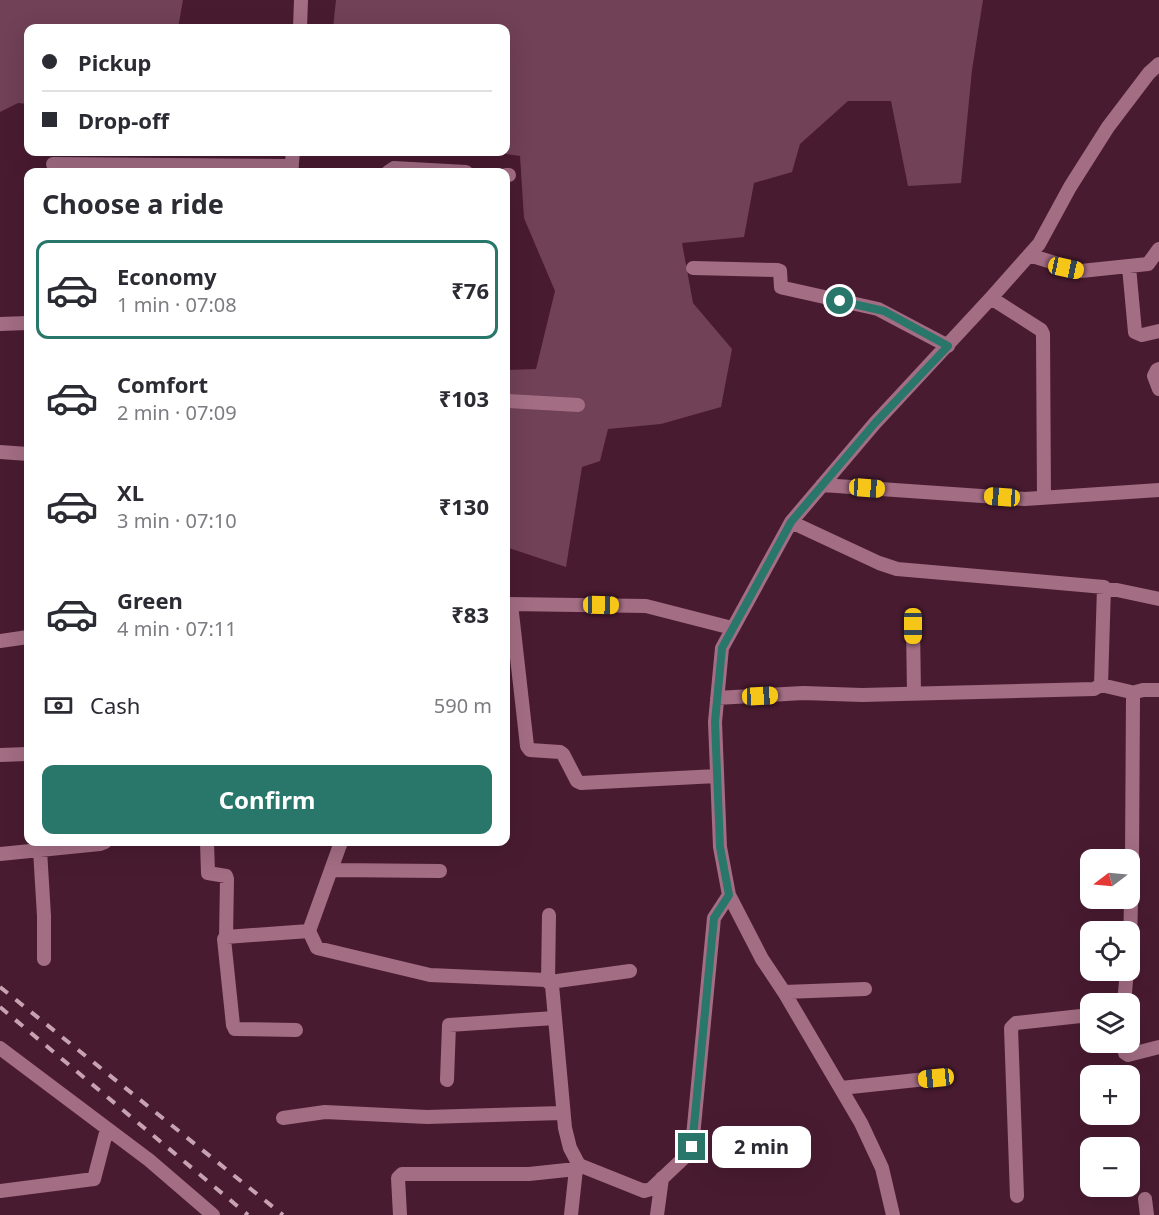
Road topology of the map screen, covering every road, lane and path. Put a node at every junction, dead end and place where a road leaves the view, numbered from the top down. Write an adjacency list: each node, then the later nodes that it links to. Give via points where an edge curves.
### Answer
1 (301, 0): 2 (street)
2 (300, 24)
3 (1159, 64): 7 (street, via 1108,127)
4 (53, 164): 5 (street)
5 (243, 168)
6 (1159, 249): 8 (street, via 1148,264)
7 (1029, 255): 8 (street, via 1081,271); 10 (street)
8 (1129, 267): 13 (street, via 1135,332)
9 (693, 268): 14 (street, via 777,270 784,288 878,309)
10 (992, 298): 14 (street); 23 (street, via 1043,334)
11 (24, 322): 12 (street)
12 (0, 324)
13 (1159, 332)
14 (948, 346): 21 (street)
15 (1159, 369): 16 (street, via 1154,376)
16 (1159, 389)
17 (510, 401): 18 (street)
18 (579, 405)
19 (0, 452): 20 (street)
20 (24, 454)
21 (822, 485): 23 (street); 24 (street)
22 (1159, 490): 23 (street)
23 (1044, 498)
24 (791, 522): 25 (street, via 897,569 1100,586); 30 (street)
25 (1105, 590): 26 (street); 33 (street)
26 (1159, 599)
27 (510, 604): 30 (street, via 646,606)
28 (510, 619): 40 (street, via 530,750 560,752 581,783)
29 (913, 626): 35 (street)
30 (732, 628): 37 (street, via 722,648)
31 (24, 638): 32 (street)
32 (0, 641)
33 (1101, 685): 35 (street, via 1094,689); 36 (street)
34 (1159, 690): 36 (street)
35 (914, 693): 37 (street)
36 (1132, 693): 50 (street)
37 (717, 698): 40 (street)
38 (24, 754): 39 (street)
39 (0, 755)
40 (717, 776): 48 (street, via 720,847)
41 (80, 846): 44 (street)
42 (207, 846): 52 (street, via 208,873 227,879)
43 (340, 846): 46 (street)
44 (40, 850): 45 (street); 53 (street)
45 (0, 854)
46 (332, 870): 47 (street); 51 (street)
47 (440, 871)
48 (729, 895): 57 (street); 71 (street, via 714,918 692,1147)
49 (549, 915): 55 (street)
50 (1130, 921)
51 (309, 931): 52 (street); 55 (street, via 317,948 409,971)
52 (226, 937): 60 (street, via 235,1029)
53 (44, 959)
54 (630, 971): 55 (street)
55 (549, 981): 59 (street)
56 (865, 989): 57 (street)
57 (784, 992): 66 (street)
58 (1080, 1016): 73 (street, via 1017,1023 1011,1028)
59 (555, 1018): 65 (street, via 449,1025); 67 (street)
60 (296, 1030)
61 (0, 1047): 69 (street)
62 (1159, 1047): 63 (street)
63 (1140, 1052)
64 (936, 1078): 66 (street)
65 (447, 1080)
66 (841, 1088): 79 (street, via 882,1168)
67 (563, 1113): 68 (street, via 427,1117 325,1112); 70 (street)
68 (283, 1118)
69 (107, 1129): 72 (street, via 94,1179); 75 (street)
70 (577, 1167): 71 (street, via 644,1191); 76 (street, via 529,1174 402,1174 398,1178); 77 (street)
71 (662, 1178): 78 (street)
72 (0, 1191)
73 (1017, 1196)
74 (1145, 1199): 80 (street)
75 (213, 1215)
76 (400, 1215)
77 (571, 1215)
78 (657, 1215)
79 (893, 1215)
80 (1148, 1215)

